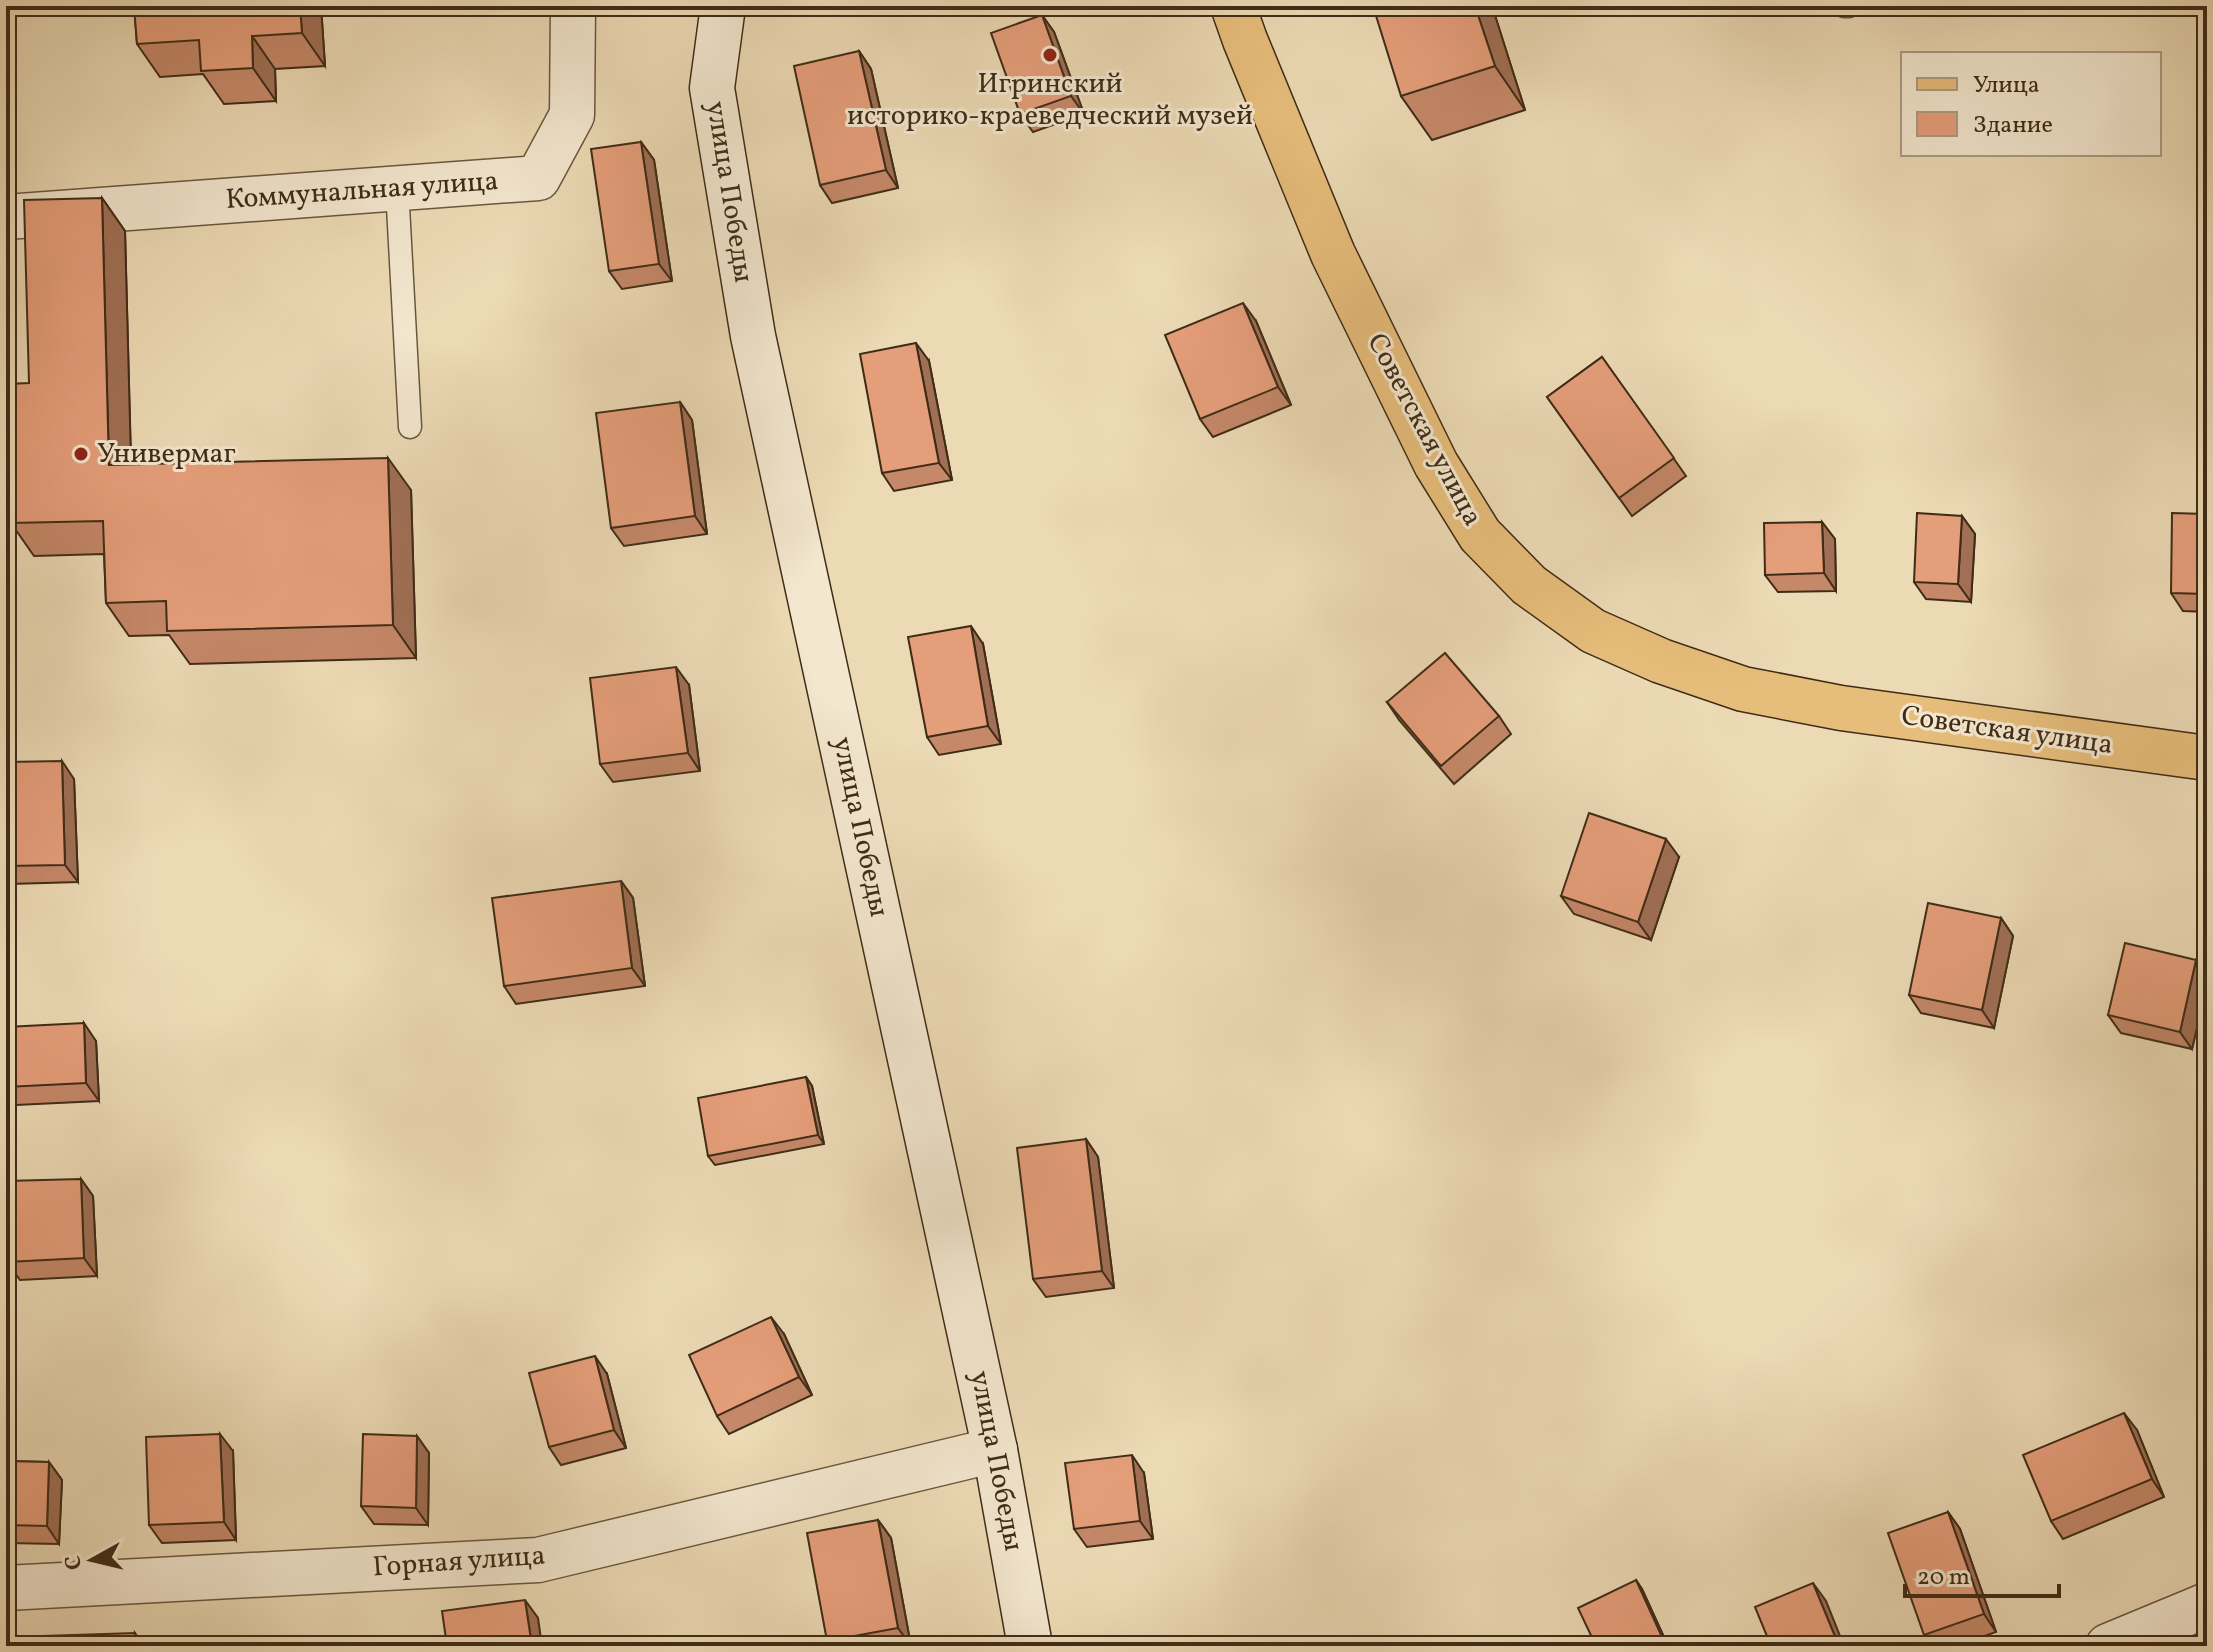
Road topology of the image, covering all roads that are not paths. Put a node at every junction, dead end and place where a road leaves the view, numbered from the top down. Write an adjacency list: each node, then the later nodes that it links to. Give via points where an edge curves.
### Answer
1 (573, 6): 4 (street, Коммунальная улица, via 572,115 538,178)
2 (723, 6): 8 (street, улица Победы, via 712,88 753,336)
3 (1233, 6): 7 (main road, Советская улица, via 1333,254 1436,464 1480,535 1529,585 1593,631 1743,689 1841,708)
4 (397, 188): 5 (street, Коммунальная улица); 6 (lane)
5 (6, 217)
6 (410, 427)
7 (2207, 758)
8 (995, 1450): 9 (street, Горная улица, via 538,1560); 11 (street, улица Победы)
9 (6, 1588)
10 (2207, 1605): 12 (street)
11 (1030, 1646)
12 (2108, 1646)

